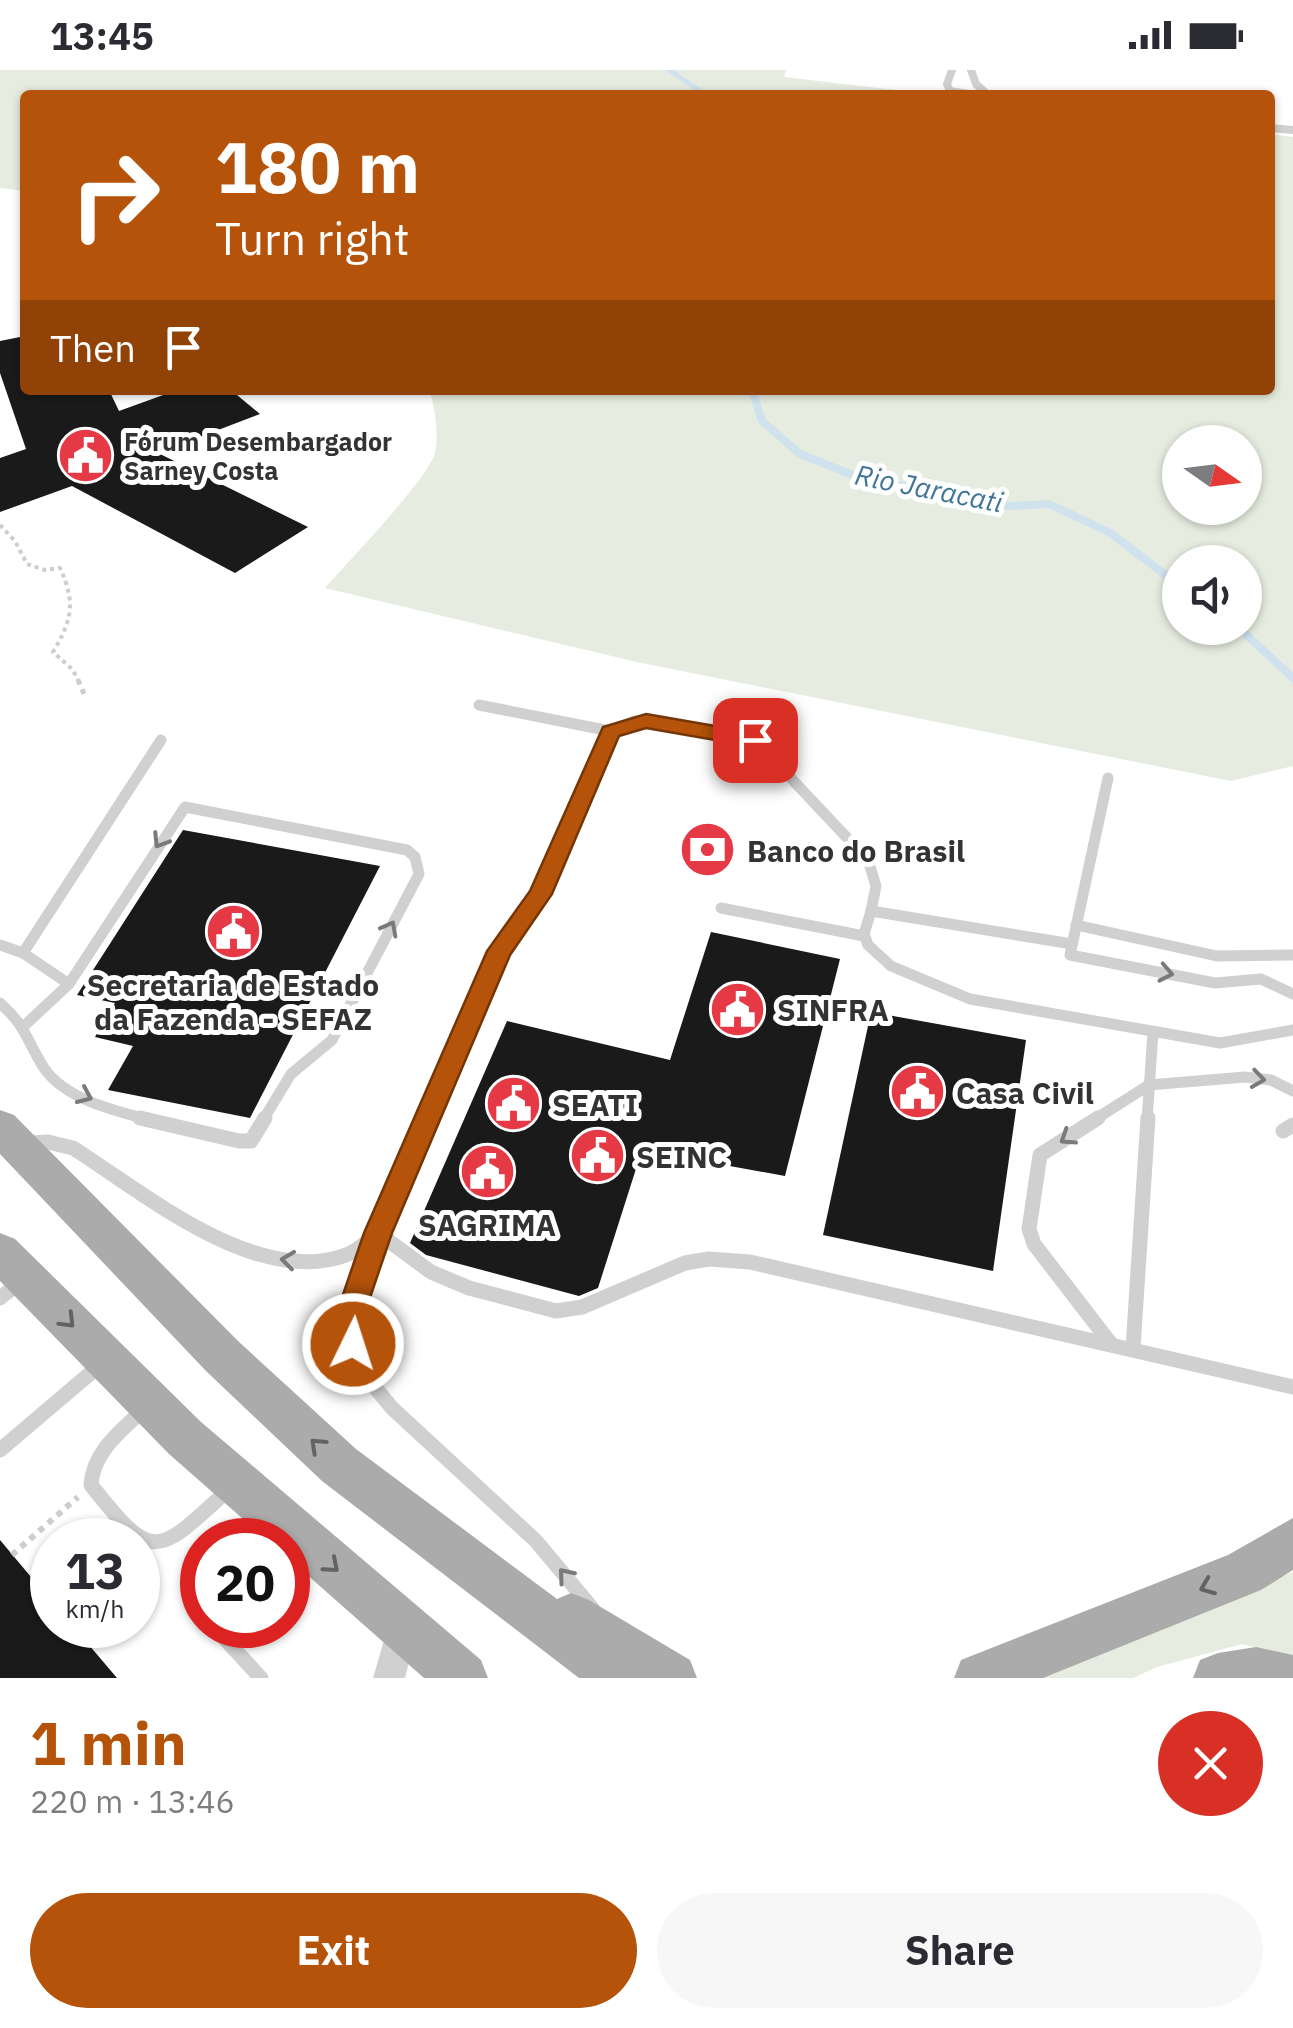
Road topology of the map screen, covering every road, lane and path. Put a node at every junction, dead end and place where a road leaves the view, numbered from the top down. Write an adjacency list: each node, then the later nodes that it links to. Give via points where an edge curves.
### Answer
1 (952, 70): 2 (lane, via 947,87)
2 (957, 90)
3 (0, 525): 4 (path, via 14,534 26,565 60,568 75,598 76,614 53,652 73,670)
4 (85, 696)
5 (480, 705): 6 (lane)
6 (610, 732): 10 (lane, via 646,721 755,740 868,860 876,886); 26 (lane, via 540,894 499,951)
7 (161, 740): 15 (lane)
8 (1108, 778): 11 (lane)
9 (721, 908): 12 (lane)
10 (871, 910): 12 (lane); 14 (lane)
11 (1076, 925): 14 (lane); 16 (lane, via 1217,956)
12 (864, 936): 22 (lane, via 882,960 941,990)
13 (0, 944): 15 (lane)
14 (1071, 949): 18 (lane, one-way to 18, via 1215,983 1261,979)
15 (22, 953): 17 (lane)
16 (1293, 955)
17 (69, 984): 20 (lane); 20 (lane, one-way to 17, via 36,1057 68,1088 116,1108 250,1141 291,1074 332,1040 419,874 418,860 402,848 185,807)
18 (1293, 994)
19 (0, 1004): 20 (lane)
20 (24, 1026)
21 (1293, 1030): 22 (lane, via 1220,1042)
22 (1152, 1032): 23 (lane)
23 (1149, 1085): 24 (lane, one-way to 24, via 1245,1076); 28 (lane, one-way to 28, via 1040,1155 1035,1174 1029,1229 1034,1244); 29 (lane)
24 (1293, 1091)
25 (9, 1136): 26 (lane, one-way to 25, via 348,1254 322,1261 268,1257 206,1230 73,1148); 40 (main road, one-way to 25, via 339,1465 222,1356)
26 (378, 1233): 28 (lane, via 431,1272 556,1311 582,1307 662,1270 708,1260 796,1271); 40 (lane, one-way to 26, via 536,1540 392,1408 364,1374 349,1318)
27 (8, 1276): 30 (main road, one-way to 30)
28 (1111, 1344): 29 (lane)
29 (1133, 1348): 31 (lane)
30 (107, 1360): 32 (main road); 33 (lane)
31 (1293, 1386)
32 (150, 1403): 34 (main road); 35 (lane, via 95,1461)
33 (0, 1450)
34 (236, 1482): 35 (lane, via 168,1541 151,1544 138,1540); 38 (main road, one-way to 38)
35 (91, 1485): 37 (path)
36 (1293, 1542): 45 (main road, one-way to 45, via 1244,1572)
37 (12, 1555)
38 (402, 1627): 42 (street); 43 (main road)
39 (233, 1648): 41 (lane)
40 (624, 1664): 44 (main road)
41 (260, 1678)
42 (389, 1678)
43 (463, 1678)
44 (672, 1678)
45 (979, 1678)
46 (1218, 1678): 47 (main road, via 1256,1672)
47 (1286, 1678)

